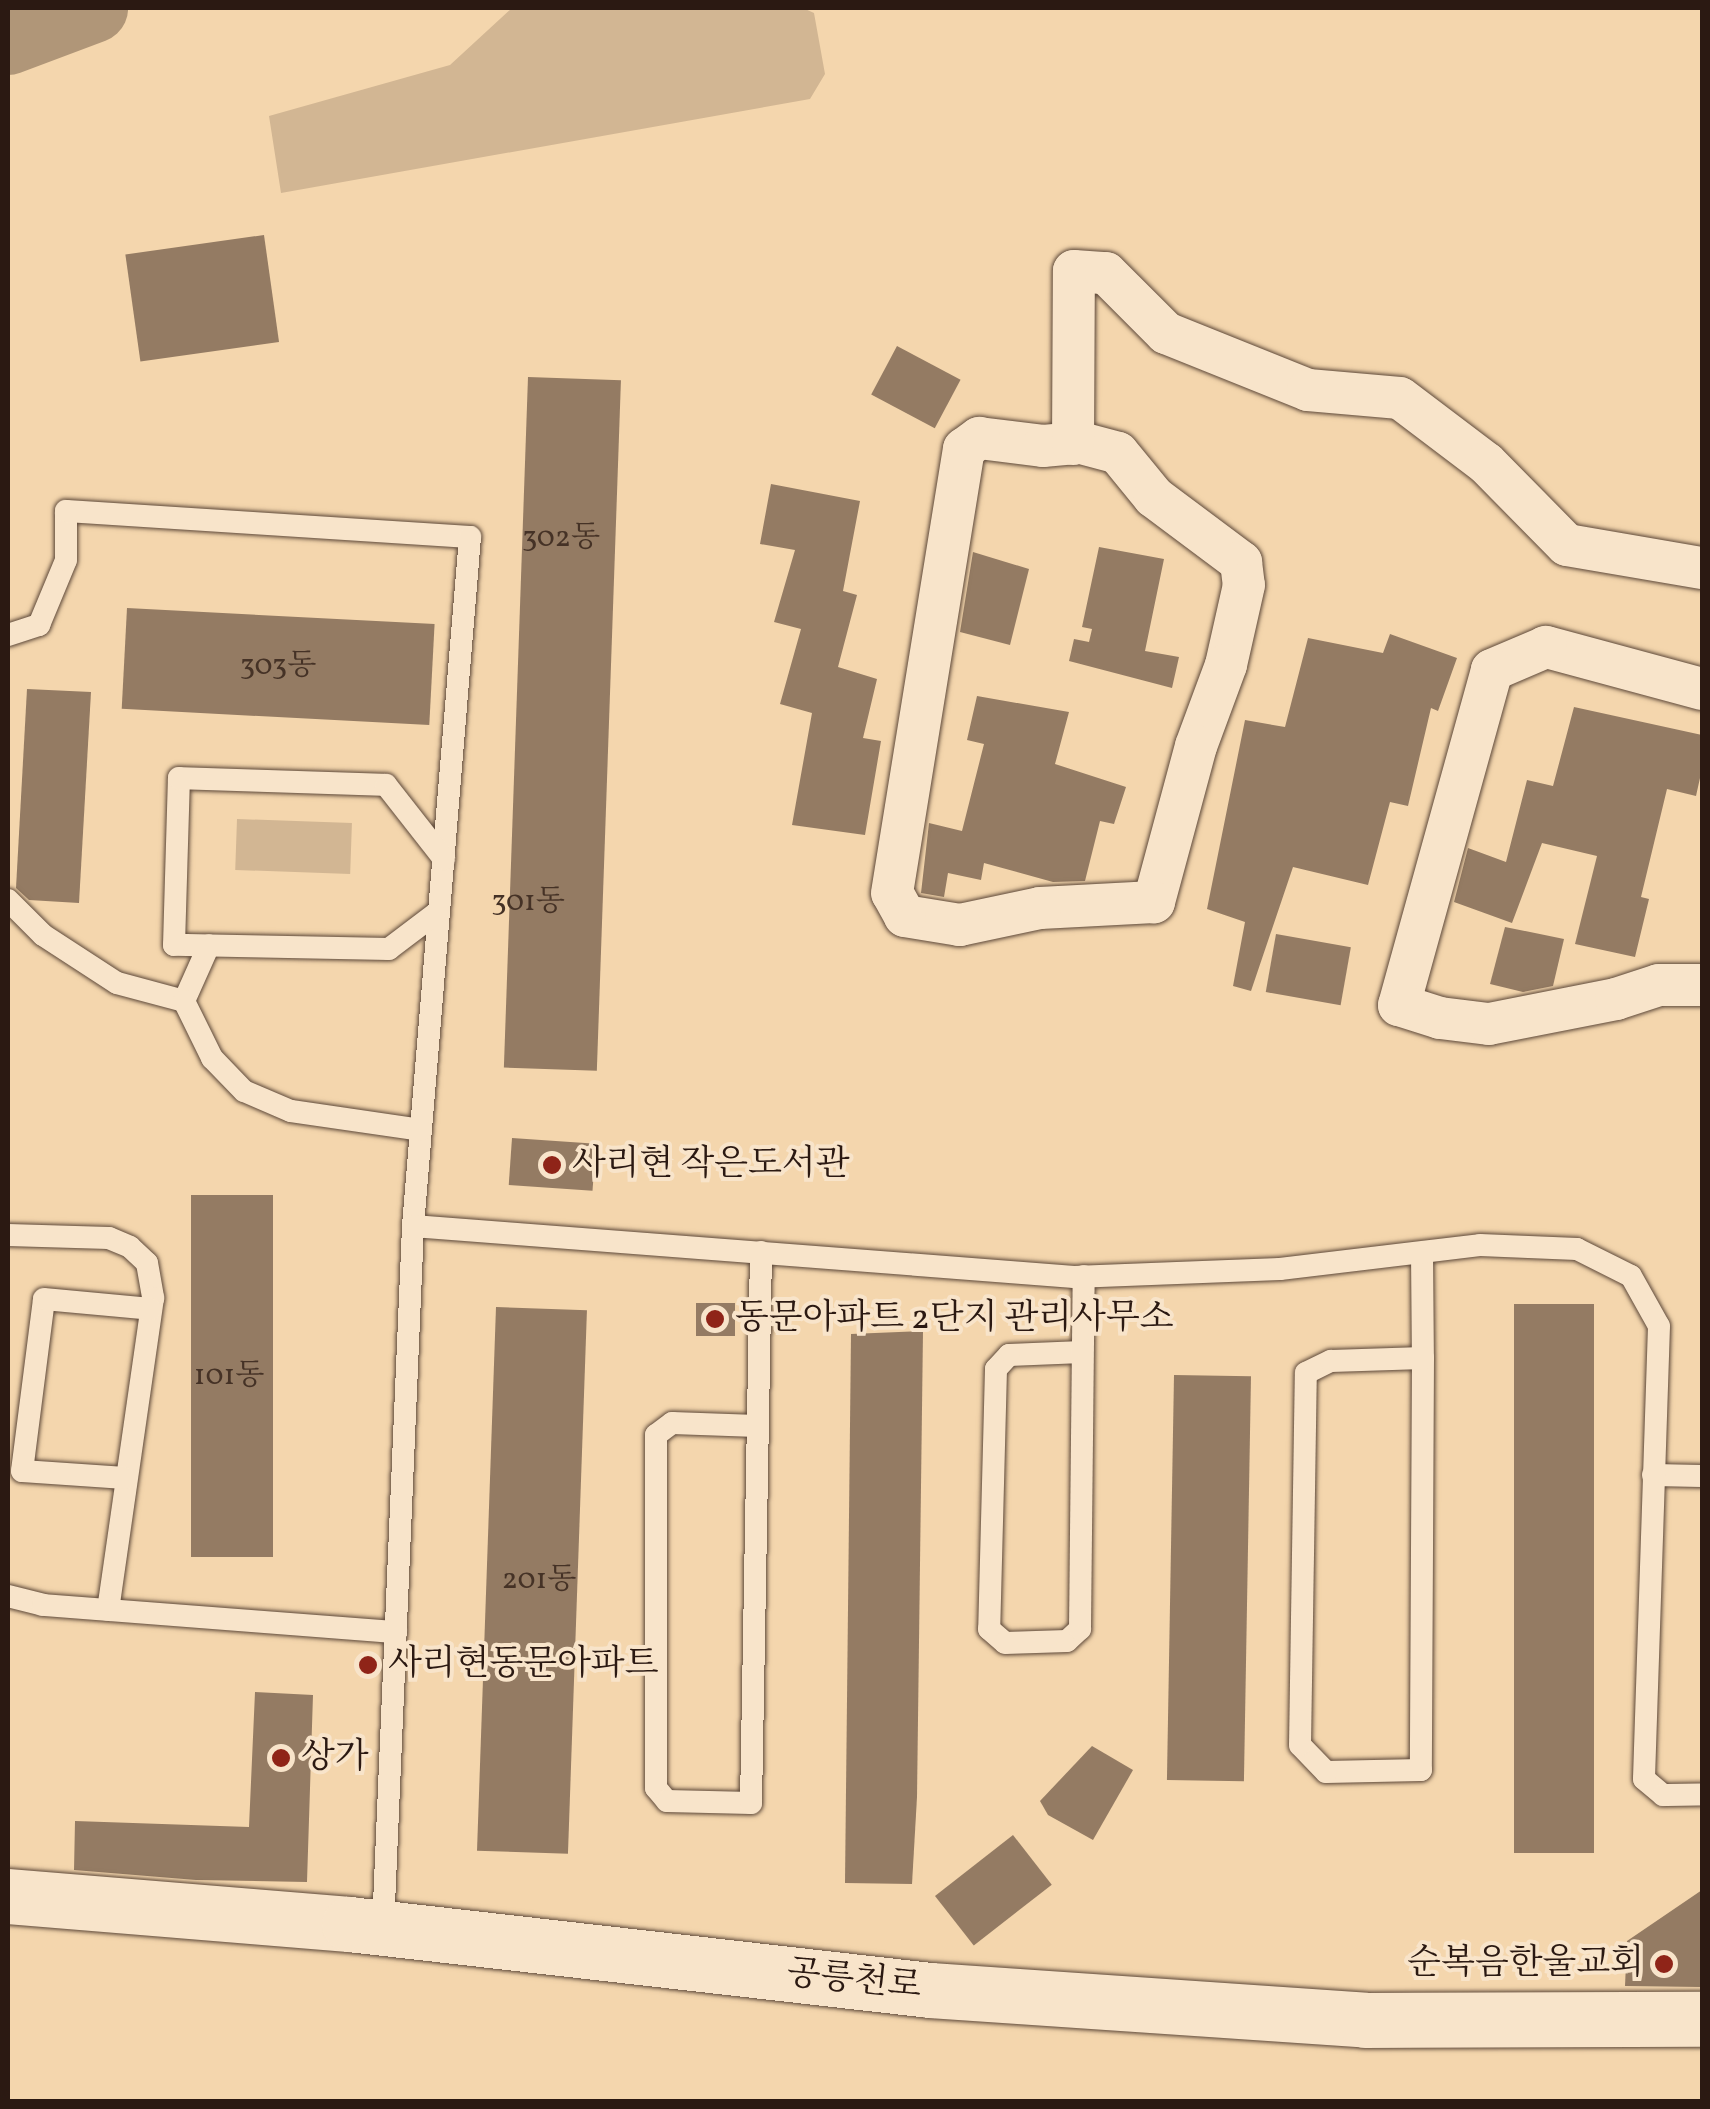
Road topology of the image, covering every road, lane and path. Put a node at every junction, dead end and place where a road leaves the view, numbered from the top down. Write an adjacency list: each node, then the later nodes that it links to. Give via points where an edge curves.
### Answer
1 (1073, 444): 1 (street, via 980,438 964,448 892,893 904,916 960,924 1040,908 1154,902 1196,746 1226,665 1244,585 1241,562 1154,497 1118,453); 2 (street, via 1074,271 1106,273 1166,333 1308,390 1400,398 1486,463 1568,545)
2 (1702, 568)
3 (8, 635): 5 (lane, via 39,625 66,560 66,511 470,536)
4 (1702, 689): 9 (street, via 1546,647 1492,670 1399,1005 1489,1024 1659,985)
5 (444, 859): 7 (lane); 8 (lane, via 386,785 179,778 174,945)
6 (8, 900): 10 (lane, via 43,935 117,982)
7 (439, 911): 8 (lane, via 389,948); 11 (lane)
8 (209, 945): 10 (lane)
9 (1702, 986)
10 (184, 1001): 11 (lane, via 212,1058 244,1091 291,1112)
11 (421, 1130): 12 (lane)
12 (413, 1226): 14 (lane); 26 (lane)
13 (8, 1235): 17 (lane, via 109,1238 130,1247 147,1263)
14 (760, 1252): 16 (lane); 20 (lane)
15 (1422, 1252): 16 (lane, via 1280,1270); 19 (lane); 21 (lane, via 1577,1249 1631,1276 1658,1326)
16 (1084, 1276): 18 (lane)
17 (151, 1309): 23 (lane); 23 (lane, via 44,1299 22,1471)
18 (1082, 1352): 18 (lane, via 1080,1629 1066,1641 1005,1643 990,1629 996,1369 1009,1355)
19 (1423, 1358): 19 (lane, via 1422,1770 1326,1772 1300,1745 1306,1373 1330,1361)
20 (758, 1426): 20 (lane, via 751,1803 667,1801 656,1788 656,1436 672,1424)
21 (1653, 1475): 22 (lane); 27 (lane, via 1644,1779 1663,1795)
22 (1702, 1476)
23 (125, 1478): 25 (lane)
24 (8, 1596): 25 (lane)
25 (108, 1610): 26 (lane)
26 (396, 1632): 29 (lane)
27 (1702, 1794)
28 (8, 1896): 29 (street, 공릉천로)
29 (383, 1928): 30 (street, 공릉천로, via 930,1990 1346,2019)
30 (1702, 2019)

